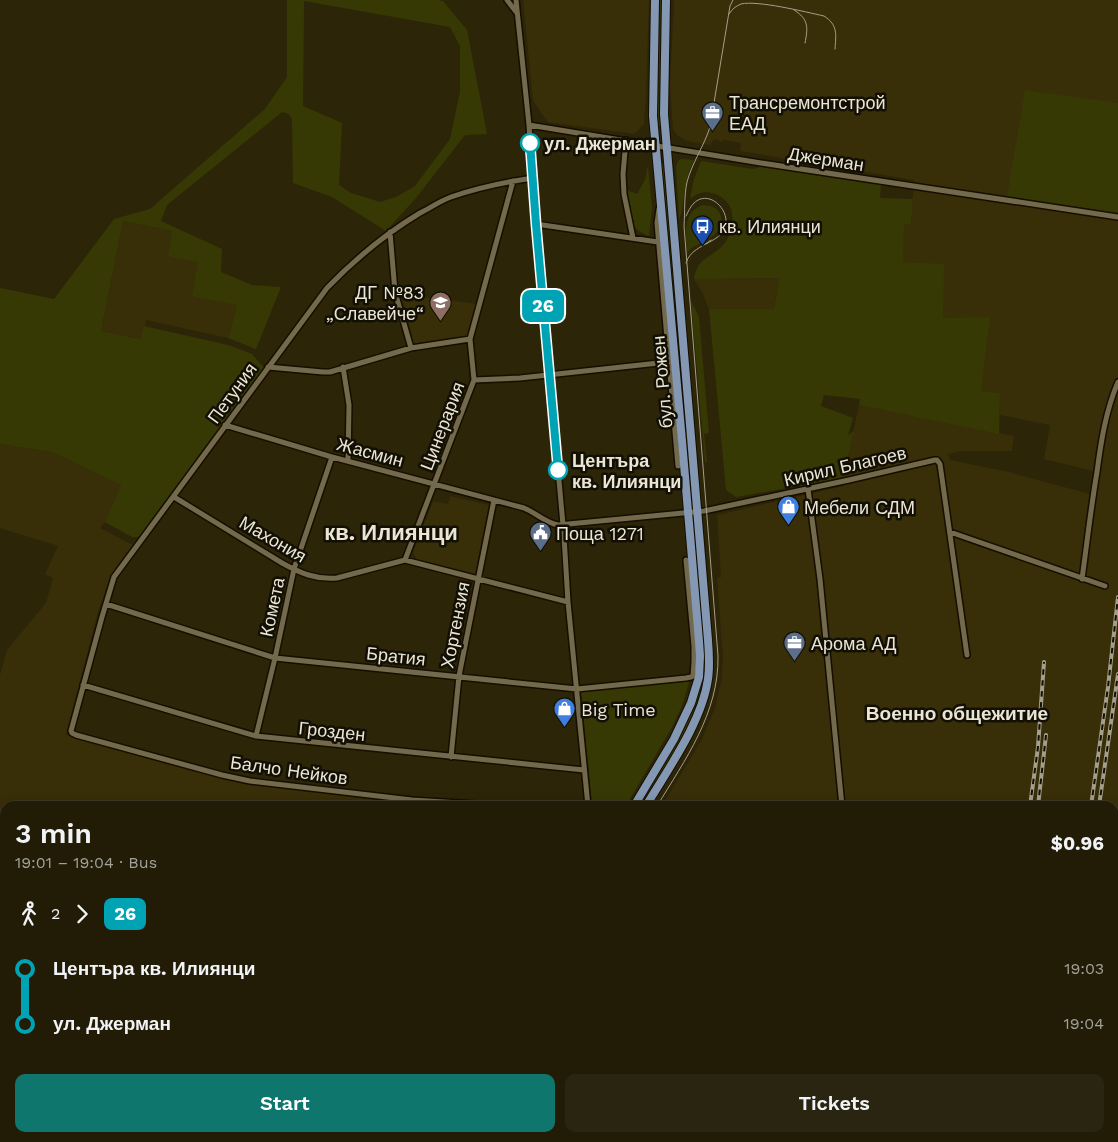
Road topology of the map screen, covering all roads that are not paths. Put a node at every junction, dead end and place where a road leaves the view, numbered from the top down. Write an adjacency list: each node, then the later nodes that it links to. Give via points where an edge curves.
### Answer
1 (507, 0): 5 (street)
2 (516, 0): 5 (street)
3 (655, 0): 8 (main road, бул. Рожен, via 652,97)
4 (666, 0): 9 (main road, бул. Рожен)
5 (517, 13): 6 (street)
6 (529, 125): 7 (street, Джерман); 10 (street)
7 (626, 140): 8 (street, Джерман); 16 (street, via 624,194)
8 (655, 145): 9 (street, Джерман); 12 (main road, бул. Рожен)
9 (666, 147): 13 (street, Джерман); 35 (main road, бул. Рожен)
10 (533, 178): 11 (street, Петуния); 14 (street)
11 (513, 181): 15 (street, Петуния, via 450,198); 18 (street, Цинерария)
12 (660, 201): 17 (street); 27 (main road, бул. Рожен)
13 (1118, 218)
14 (536, 224): 16 (street); 23 (street)
15 (390, 232): 19 (street, via 396,292); 21 (street, Петуния, via 327,288)
16 (633, 238): 17 (street)
17 (658, 242): 20 (street)
18 (470, 339): 19 (street); 24 (street, Цинерария)
19 (410, 348): 22 (street)
20 (668, 362): 23 (street); 27 (street)
21 (268, 367): 22 (street, via 330,372); 26 (street, Петуния)
22 (343, 367): 29 (street, via 349,405)
23 (549, 375): 24 (street); 37 (street)
24 (474, 380): 31 (street, Цинерария)
25 (1118, 382): 42 (street, via 1101,444)
26 (225, 425): 28 (street, Жасмин); 33 (street, Петуния)
27 (679, 441): 30 (street); 36 (main road, бул. Рожен)
28 (332, 457): 29 (street, Жасмин); 41 (street, Комета)
29 (348, 461): 31 (street, Жасмин)
30 (678, 466)
31 (435, 484): 34 (street, Жасмин); 39 (street, Цинерария)
32 (808, 489): 35 (street, Кирил Благоев); 38 (street, Кирил Благоев, via 937,460); 61 (street)
33 (174, 497): 41 (street, Махония); 47 (street, Петуния, via 116,574)
34 (494, 500): 37 (street, Жасмин, via 524,508 553,524); 43 (street, Хортензия)
35 (697, 512): 36 (street, Кирил Благоев); 60 (main road, бул. Рожен, via 709,645 708,680 692,727)
36 (687, 513): 37 (street, Кирил Благоев); 44 (main road, бул. Рожен)
37 (563, 524): 46 (street)
38 (950, 532): 42 (street); 48 (street, Кирил Благоев)
39 (405, 560): 41 (street, Махония, via 328,579); 43 (street)
40 (686, 560): 44 (street)
41 (294, 570): 49 (street, Комета)
42 (1082, 579): 45 (street)
43 (478, 580): 46 (street); 50 (street, Хортензия)
44 (691, 581): 52 (street, Братия, via 694,646 694,672 691,677); 59 (main road, бул. Рожен, via 700,656 696,688 678,731)
45 (1105, 586)
46 (568, 602): 52 (street)
47 (106, 604): 49 (street, Братия); 51 (street, Петуния)
48 (967, 655)
49 (276, 658): 50 (street, Братия); 54 (street, Комета)
50 (459, 676): 52 (street, Братия); 55 (street, Хортензия)
51 (83, 685): 53 (street, Петуния); 54 (street, Грозден)
52 (577, 689): 56 (street)
53 (72, 733): 57 (street, Балчо Нейков, via 250,781)
54 (256, 736): 55 (street, Грозден)
55 (450, 757): 56 (street, Грозден)
56 (584, 770): 58 (street)
57 (428, 801)
58 (587, 801)
59 (637, 801)
60 (649, 801)
61 (842, 801)

